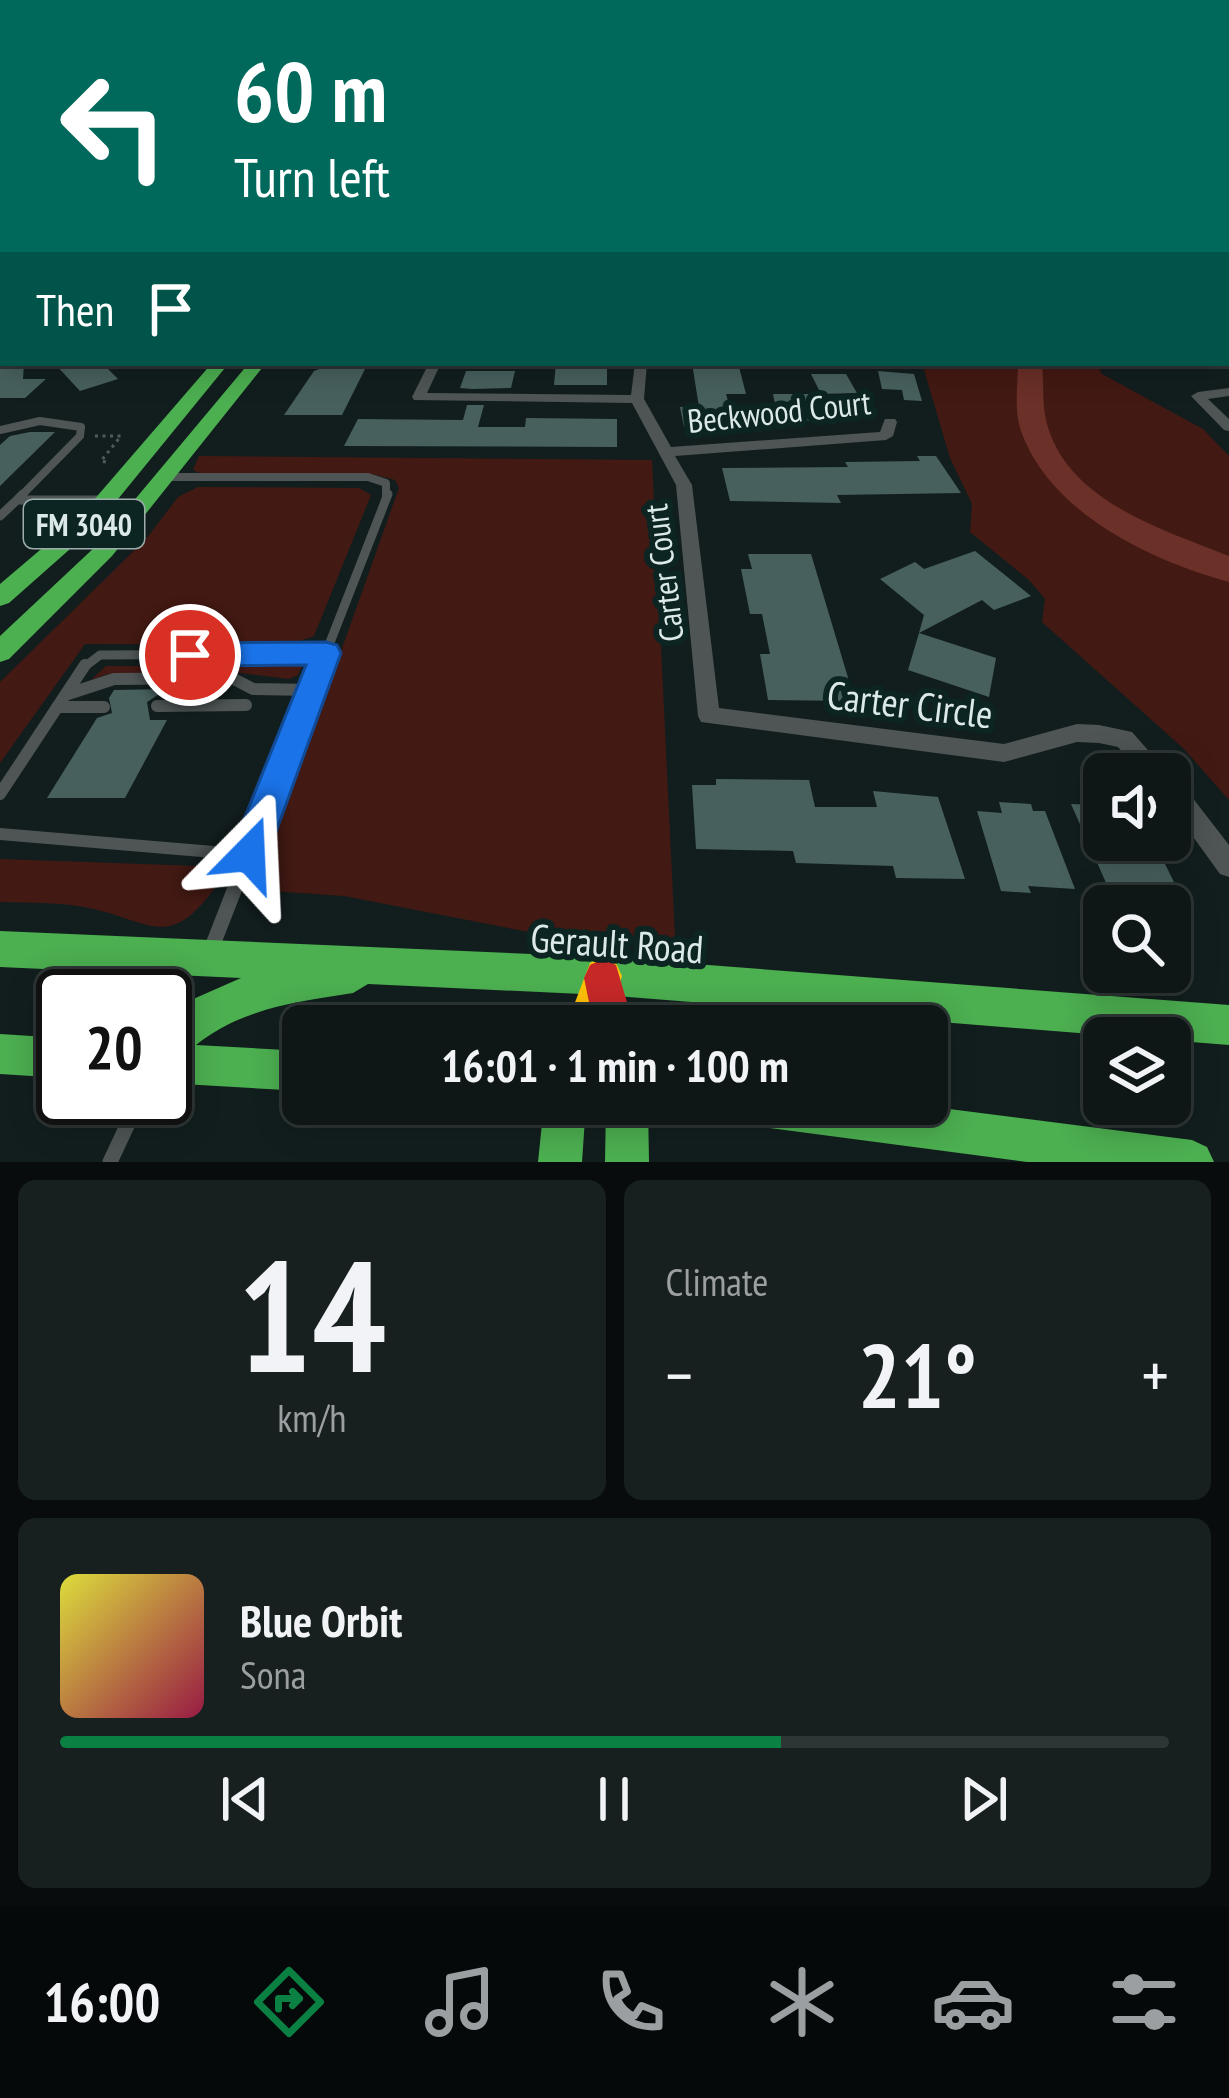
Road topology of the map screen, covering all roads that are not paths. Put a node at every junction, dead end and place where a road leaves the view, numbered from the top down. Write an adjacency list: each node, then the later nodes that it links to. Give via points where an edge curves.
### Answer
1 (219, 366): 10 (main road, FM 3040)
2 (256, 366): 12 (main road, FM 3040)
3 (434, 366): 6 (street, via 419,398)
4 (641, 366): 6 (street)
5 (1229, 392): 8 (street, via 1198,396)
6 (637, 399): 11 (street, Carter Court)
7 (890, 422): 11 (street, Beckwood Court, via 886,436)
8 (1229, 427)
9 (0, 430): 13 (lane, via 17,423 81,427)
10 (158, 440): 12 (main road, via 148,471); 14 (main road, FM 3040)
11 (668, 452): 24 (street, Carter Court, via 684,485)
12 (171, 477): 17 (main road, FM 3040, via 98,561); 18 (lane, via 386,483)
13 (17, 500): 14 (lane); 15 (lane)
14 (106, 500): 16 (main road, FM 3040)
15 (0, 516)
16 (0, 597)
17 (0, 652)
18 (326, 653): 19 (lane); 20 (lane, via 100,656)
19 (312, 690): 20 (lane, via 253,689 232,678 114,679); 29 (lane)
20 (61, 701): 23 (lane); 26 (lane)
21 (246, 705): 22 (lane)
22 (158, 706)
23 (104, 707)
24 (709, 716): 25 (street, Carter Circle, via 1004,753 1099,734 1124,739)
25 (1138, 753)
26 (0, 794)
27 (1191, 814): 30 (street)
28 (0, 834): 29 (lane)
29 (249, 854): 32 (lane)
30 (1229, 865)
31 (0, 950): 32 (main road, Gerault Road)
32 (208, 958): 33 (main road, Gerault Road)
33 (390, 966): 34 (main road, Gerault Road); 37 (main road, via 214,1003)
34 (603, 976): 35 (main road); 36 (main road); 38 (main road, Gerault Road)
35 (593, 1005)
36 (609, 1005)
37 (192, 1018)
38 (1229, 1025)
39 (0, 1054): 40 (main road)
40 (36, 1056)
41 (192, 1064): 42 (main road)
42 (282, 1069)
43 (127, 1125): 47 (lane)
44 (563, 1125): 48 (main road)
45 (627, 1125): 49 (main road)
46 (908, 1125): 50 (main road)
47 (110, 1162)
48 (560, 1162)
49 (626, 1162)
50 (1192, 1162)

